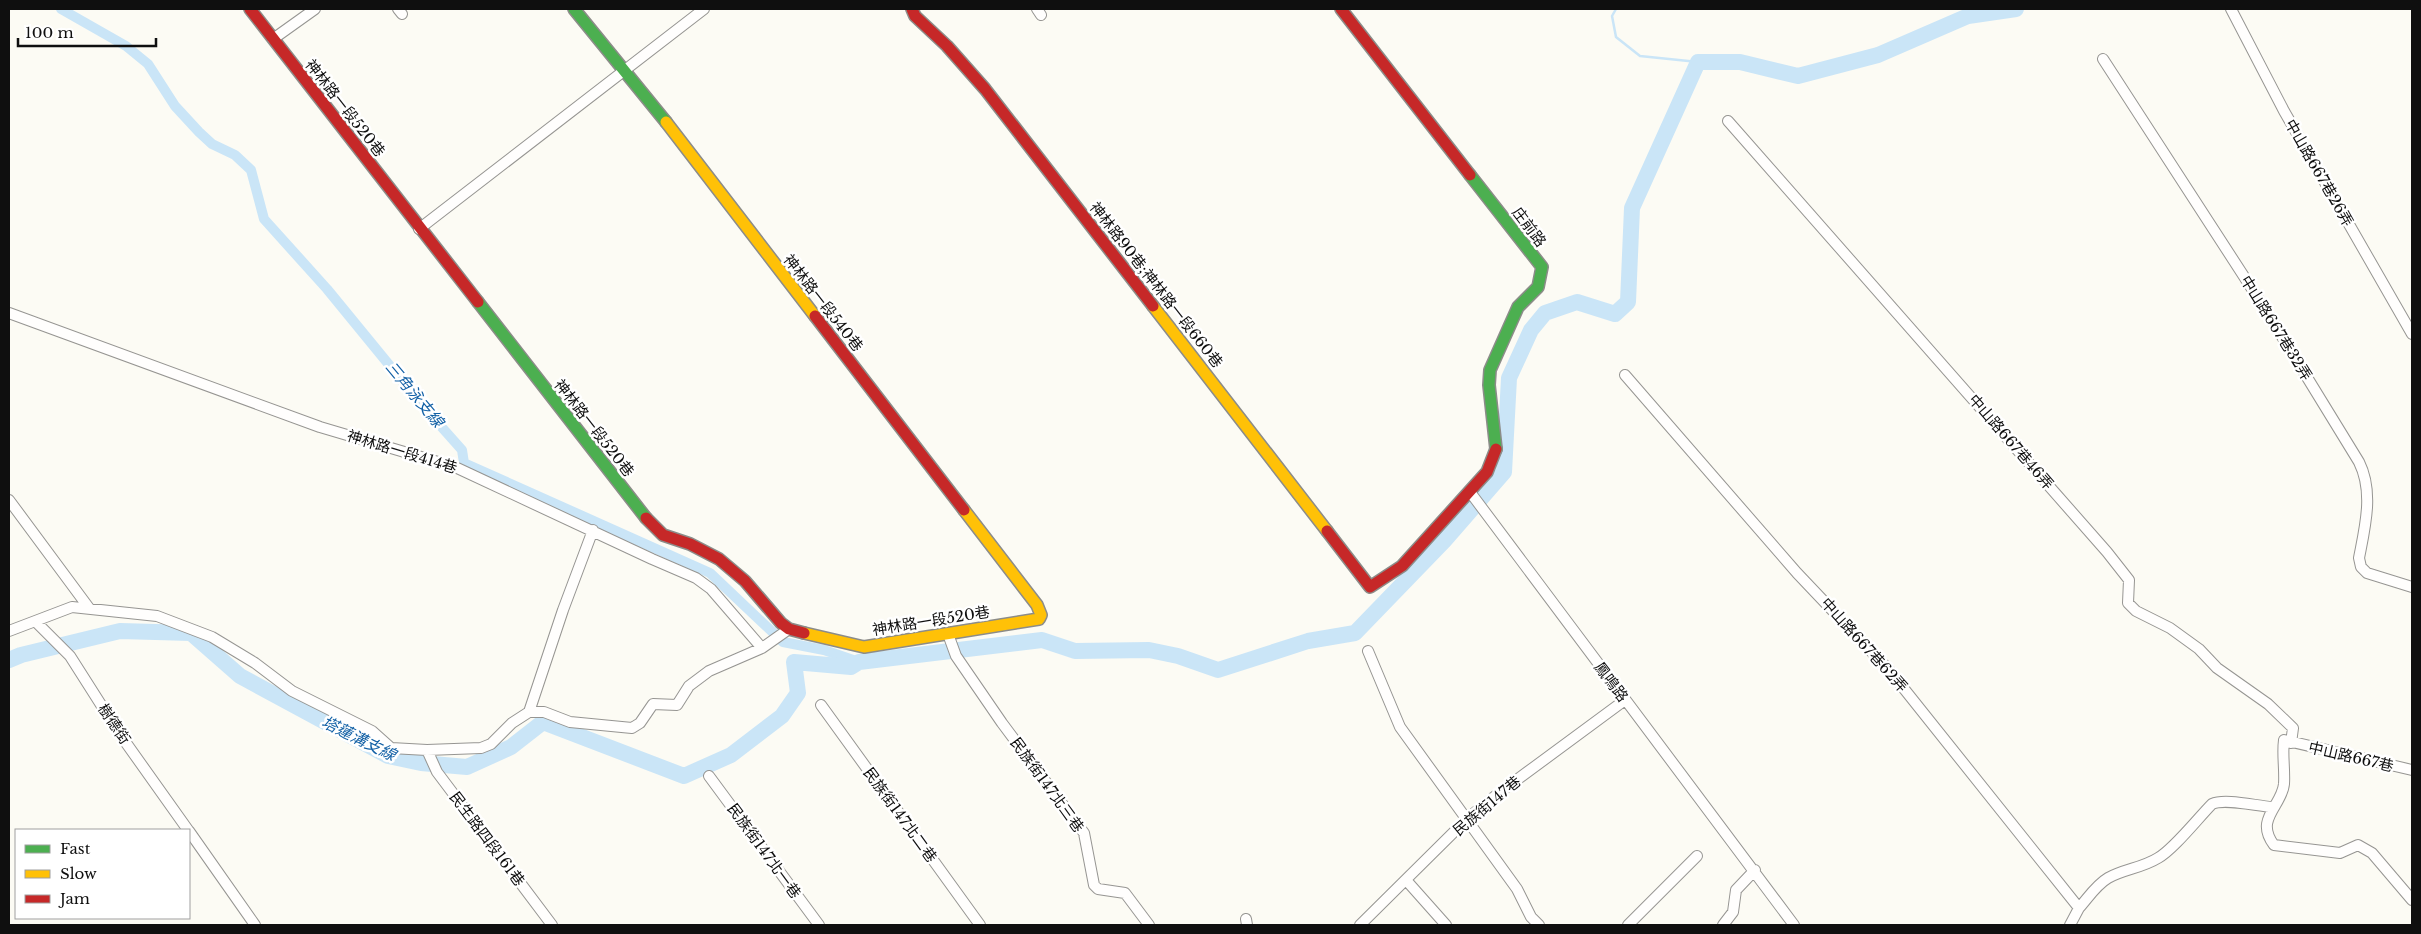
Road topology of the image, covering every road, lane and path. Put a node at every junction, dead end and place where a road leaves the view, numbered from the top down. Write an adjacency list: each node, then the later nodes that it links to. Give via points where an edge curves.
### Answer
1 (250, 9): 8 (street, 神林路一段520巷)
2 (314, 9): 8 (street)
3 (574, 9): 10 (street, 神林路一段540巷)
4 (704, 9): 10 (street)
5 (912, 9): 19 (street, 神林路90巷;神林路一段660巷, via 915,16 985,89)
6 (1341, 9): 16 (street, 庄前路, via 1542,267 1538,286 1518,307 1490,370 1496,449 1487,472)
7 (2232, 9): 14 (street, 中山路667巷26弄, via 2284,111)
8 (273, 39): 12 (street, 神林路一段520巷)
9 (2103, 58): 20 (street, 中山路667巷32弄, via 2267,312 2359,462 2366,476 2368,501 2361,567 2367,573)
10 (622, 72): 12 (street); 22 (street, 神林路一段540巷, via 642,91 1037,605 1041,615)
11 (1728, 121): 32 (street, 中山路667巷46弄, via 2107,552 2129,580 2128,603 2199,648 2217,668 2268,704 2293,728)
12 (419, 229): 24 (street, 神林路一段520巷, via 643,515 663,535 719,559 745,581)
13 (9, 313): 18 (street, 神林路一段414巷, via 320,428 455,467)
14 (2412, 334)
15 (1625, 375): 44 (street, 中山路667巷62弄, via 1797,573 1889,670)
16 (1470, 492): 19 (street, 庄前路, via 1402,566); 29 (street, 鳳鳴路)
17 (9, 500): 21 (street)
18 (593, 530): 27 (street, 神林路一段414巷, via 696,578 711,589); 31 (street)
19 (1370, 586)
20 (2412, 587)
21 (89, 608): 23 (street, via 72,607); 33 (street, via 157,616 212,637 255,662 292,692 372,731 391,748)
22 (1038, 619): 26 (street, 神林路一段520巷)
23 (36, 622): 25 (street); 38 (street, 樹德街, via 70,656)
24 (789, 629): 26 (street, 神林路一段520巷, via 864,647); 27 (street)
25 (9, 631)
26 (948, 634): 49 (street, 民族街147北三巷, via 956,656 1084,833 1094,885 1098,889 1125,893)
27 (762, 648): 31 (street, via 709,671 689,686 676,705 653,704 640,723 632,728 570,722 544,712)
28 (1368, 651): 37 (street, via 1400,727)
29 (1626, 700): 37 (street, 民族街147巷); 41 (street, 鳳鳴路)
30 (821, 705): 48 (street, 民族街147北二巷)
31 (530, 712): 33 (street, via 512,723 491,744 481,748)
32 (2287, 741): 34 (street, 中山路667巷); 36 (street, via 2282,794)
33 (427, 750): 46 (street, 民生路四段161巷, via 437,772)
34 (2412, 770)
35 (709, 776): 47 (street, 民族街147北一巷)
36 (2272, 807): 43 (street, via 2267,830 2274,845 2340,853 2358,845 2372,853); 44 (street, via 2222,800 2212,804 2160,857 2108,878)
37 (1468, 819): 42 (street, 民族街147巷); 52 (street, via 1517,889 1531,918)
38 (187, 829)
39 (190, 834): 45 (street, 樹德街)
40 (1697, 856): 53 (street)
41 (1755, 870): 54 (street, via 1736,890 1733,912); 55 (street, 鳳鳴路)
42 (1406, 880): 50 (street, 民族街147巷); 51 (street)
43 (2412, 900)
44 (2079, 908): 56 (street)
45 (255, 925)
46 (552, 925)
47 (819, 925)
48 (980, 925)
49 (1150, 925)
50 (1360, 925)
51 (1446, 925)
52 (1539, 925)
53 (1628, 925)
54 (1723, 925)
55 (1794, 925)
56 (2069, 925)

